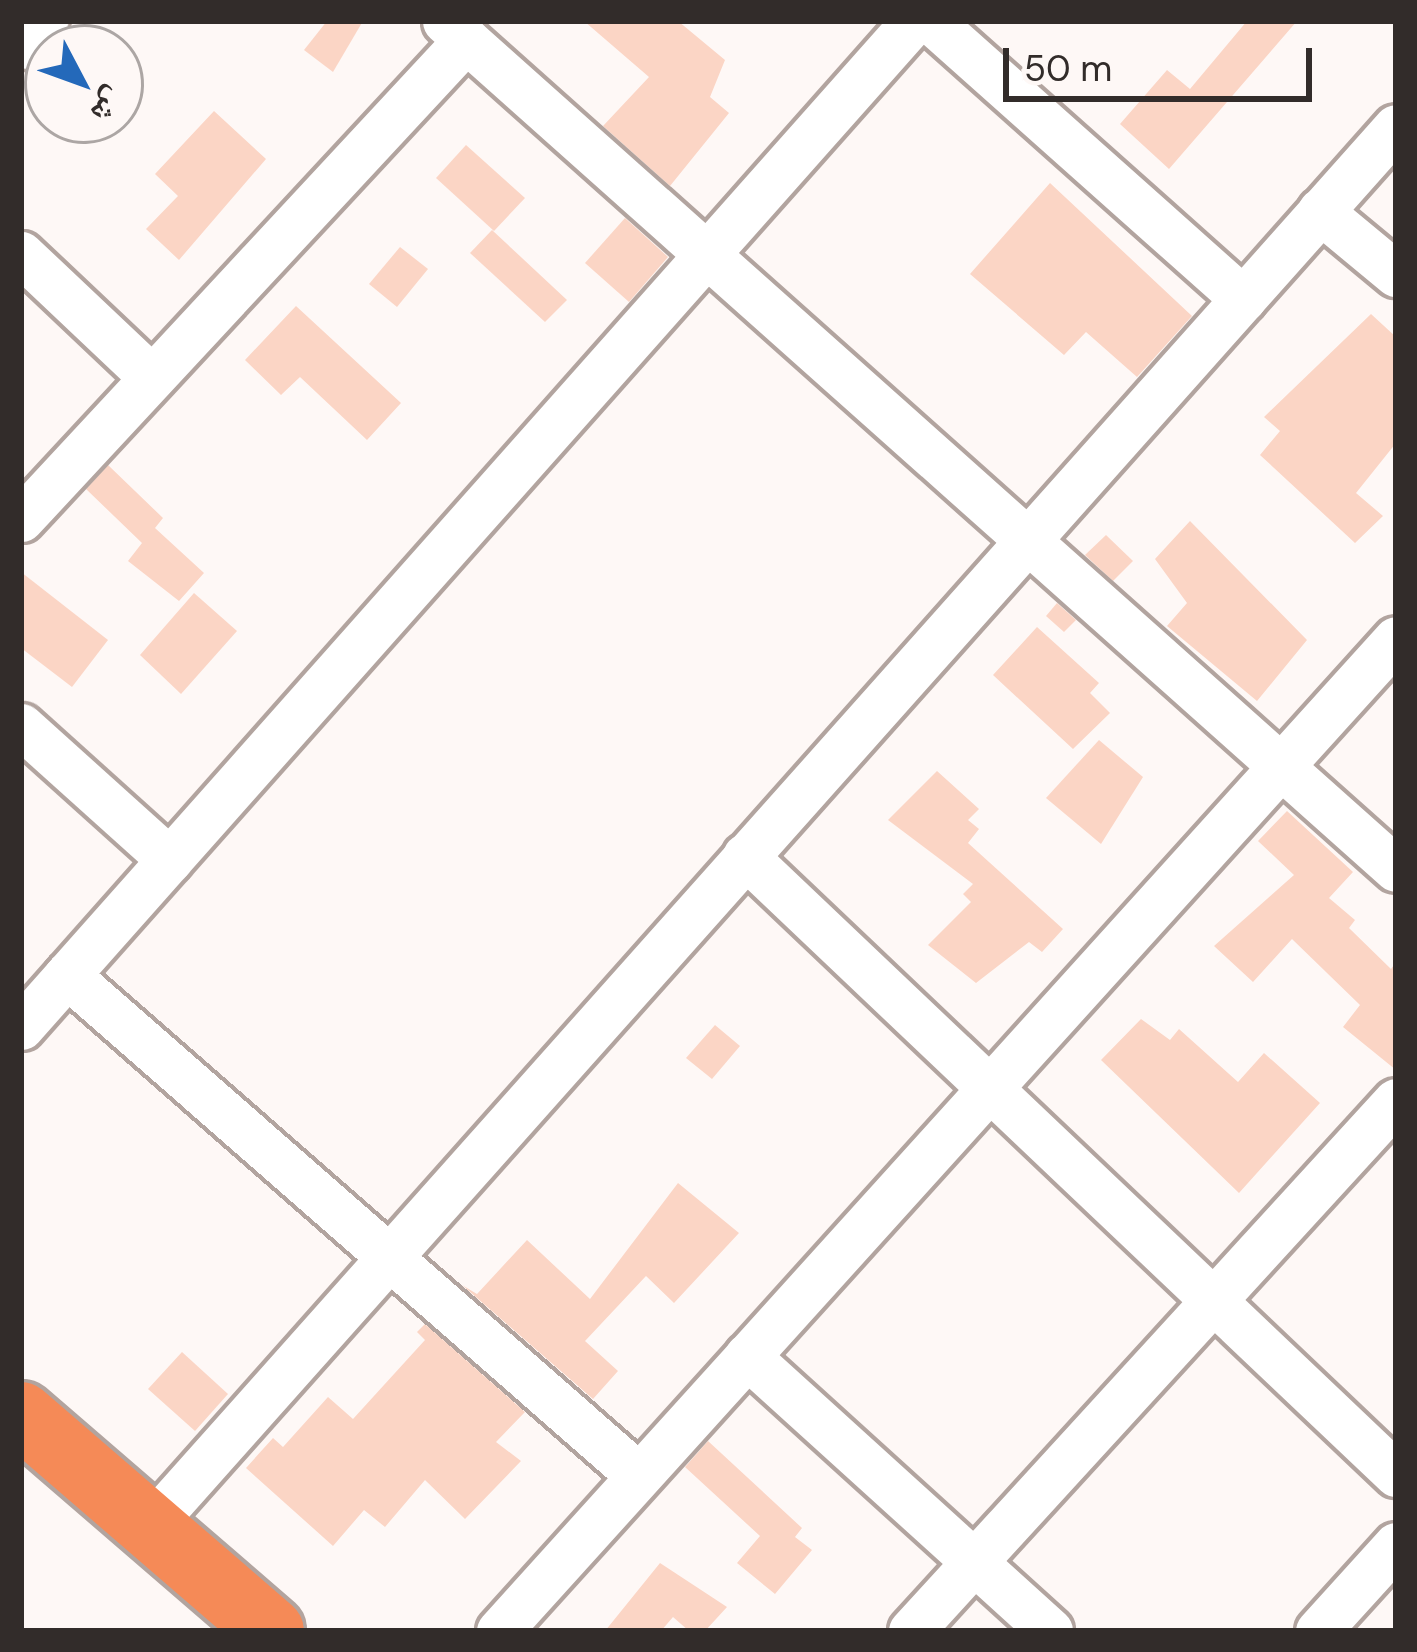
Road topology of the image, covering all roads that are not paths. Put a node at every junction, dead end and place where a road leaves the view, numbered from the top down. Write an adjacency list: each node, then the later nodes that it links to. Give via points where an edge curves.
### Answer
1 (45, 21): 5 (street)
2 (914, 21): 9 (street)
3 (932, 21): 11 (street)
4 (456, 31): 9 (street); 12 (street)
5 (21, 46)
6 (1396, 127): 7 (street)
7 (1320, 212): 10 (street); 11 (street)
8 (21, 254): 12 (street)
9 (706, 254): 14 (street); 19 (street)
10 (1396, 274)
11 (1243, 299): 14 (street)
12 (152, 378): 13 (street)
13 (21, 519)
14 (1027, 541): 17 (street); 18 (street)
15 (1396, 640): 17 (street)
16 (21, 726): 19 (street)
17 (1281, 766): 20 (street); 23 (street)
18 (745, 856): 23 (street); 25 (street)
19 (170, 860): 21 (street)
20 (1396, 869)
21 (67, 975): 22 (street); 25 (street)
22 (21, 1028)
23 (989, 1088): 26 (street); 27 (street)
24 (1396, 1101): 26 (street)
25 (387, 1258): 30 (street); 31 (street)
26 (1212, 1303): 29 (street); 33 (street)
27 (747, 1356): 30 (street); 33 (street)
28 (21, 1415): 31 (highway)
29 (1396, 1474)
30 (639, 1476): 35 (street)
31 (150, 1526): 34 (highway)
32 (1396, 1545): 38 (street)
33 (974, 1562): 36 (street); 37 (street)
34 (265, 1629)
35 (499, 1631)
36 (911, 1631)
37 (1050, 1631)
38 (1318, 1631)

